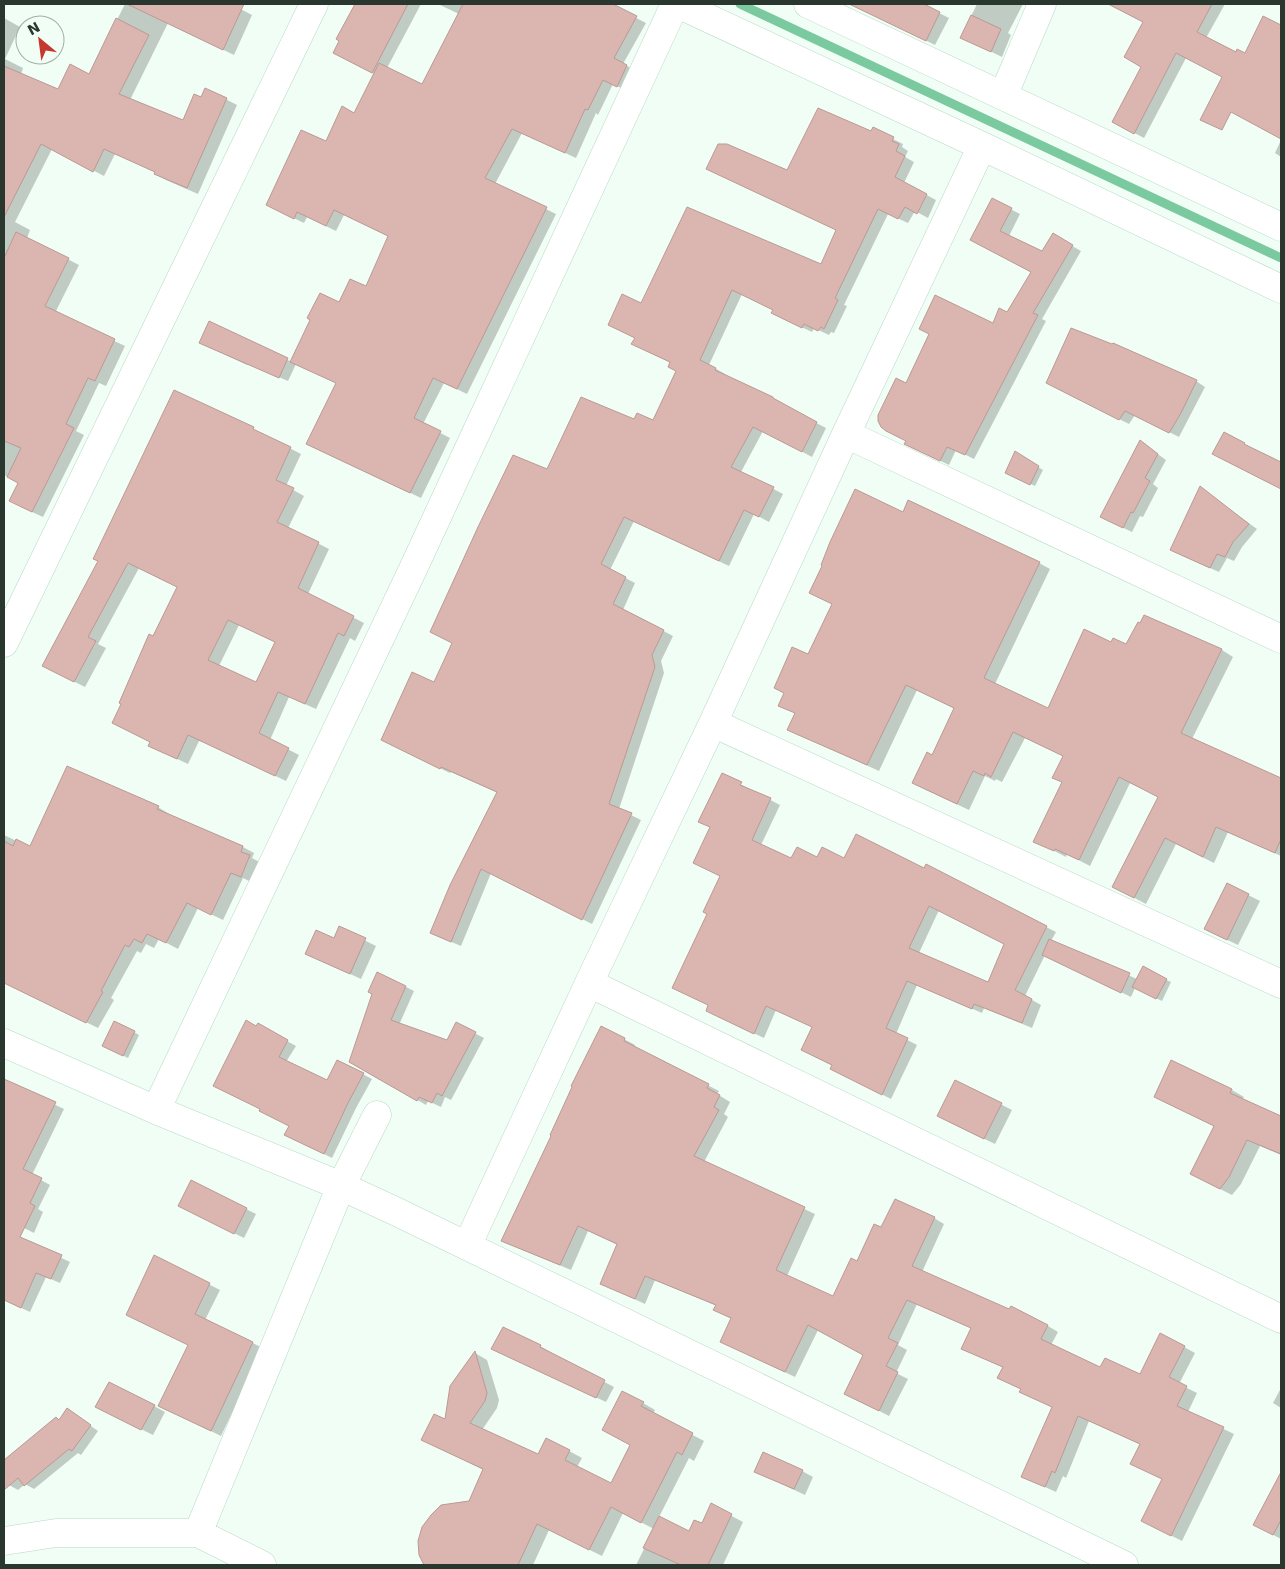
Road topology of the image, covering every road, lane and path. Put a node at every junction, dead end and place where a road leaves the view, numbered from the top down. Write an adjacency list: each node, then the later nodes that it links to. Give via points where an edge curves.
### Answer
1 (314, 4): 11 (street)
2 (677, 4): 6 (street); 16 (street)
3 (808, 4): 5 (street)
4 (1042, 4): 5 (street)
5 (1003, 96): 7 (street)
6 (982, 146): 8 (street); 9 (street)
7 (1281, 227)
8 (1281, 289)
9 (846, 434): 10 (street); 12 (street)
10 (1281, 639)
11 (4, 643)
12 (713, 723): 13 (street); 14 (street)
13 (588, 983): 19 (street); 20 (street)
14 (1281, 984)
15 (4, 1043): 16 (street)
16 (156, 1110): 18 (street)
17 (377, 1115): 18 (street)
18 (341, 1186): 19 (street); 21 (street)
19 (467, 1246): 24 (street)
20 (1281, 1319)
21 (198, 1533): 22 (street, via 56,1533); 23 (street)
22 (4, 1542)
23 (262, 1565)
24 (1124, 1565)

